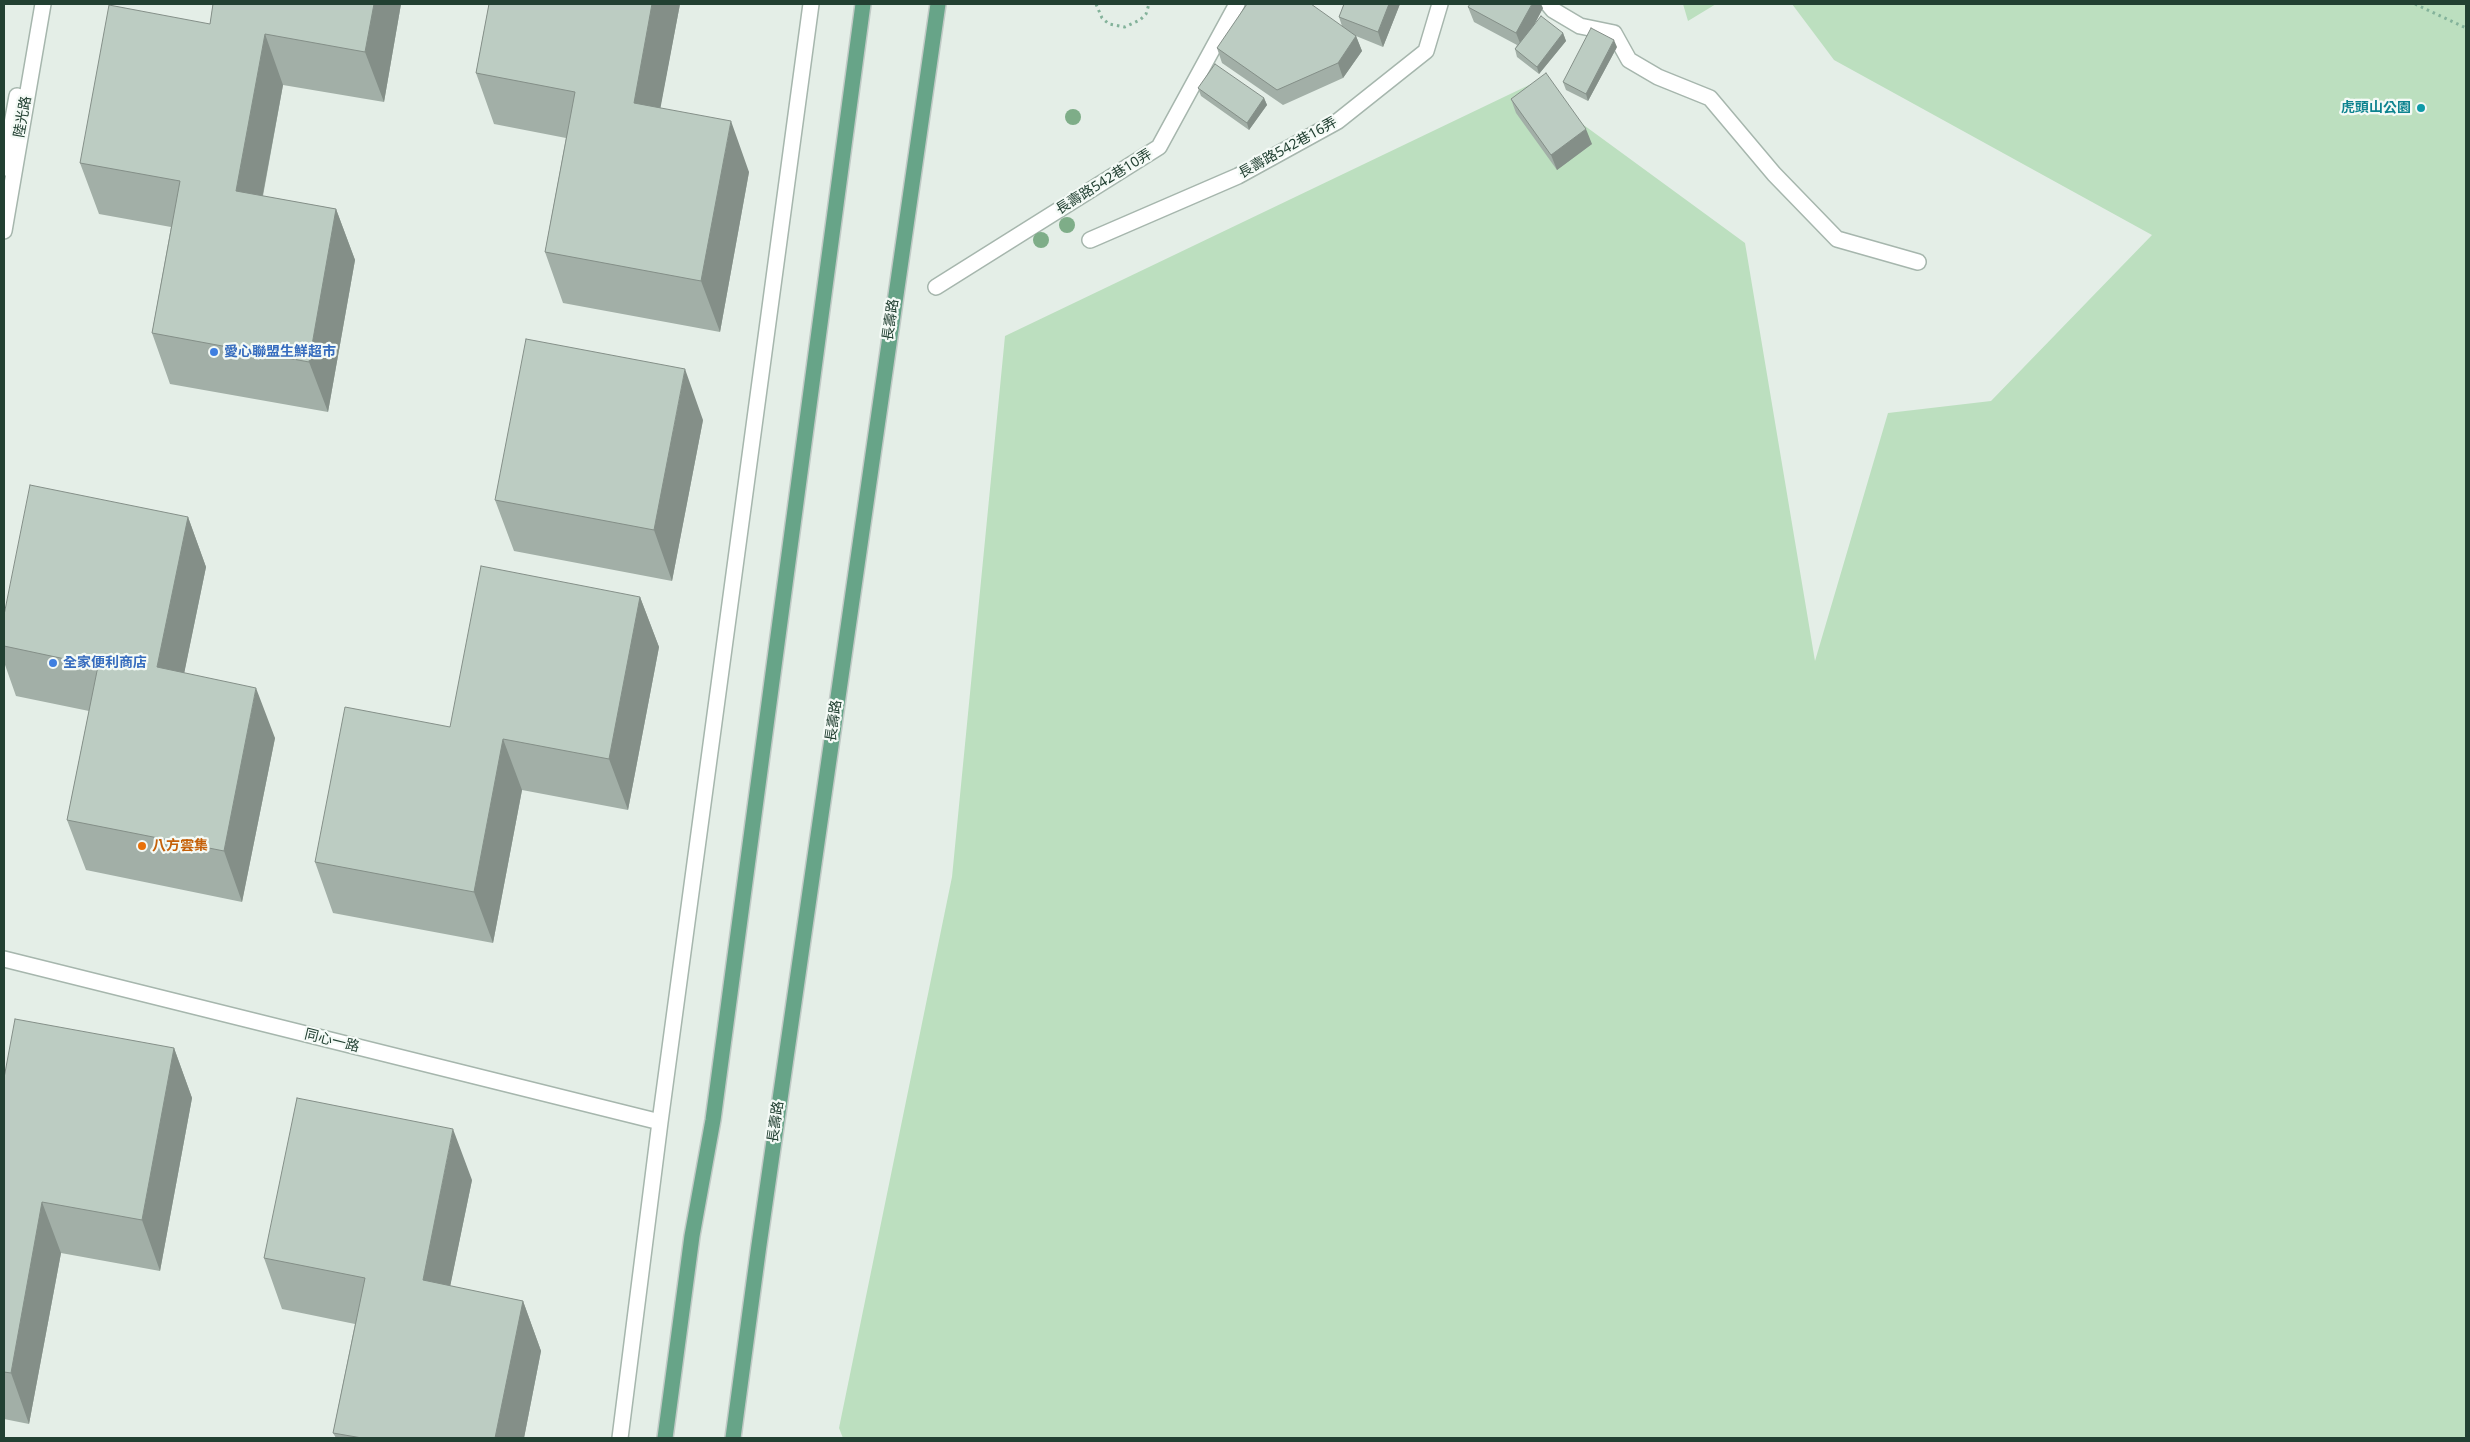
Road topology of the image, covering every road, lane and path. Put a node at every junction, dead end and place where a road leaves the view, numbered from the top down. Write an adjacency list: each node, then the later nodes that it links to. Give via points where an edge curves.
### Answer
1 (33, 4): 13 (street, 陸光路)
2 (43, 4): 14 (street, 陸光路)
3 (811, 4): 19 (street)
4 (863, 4): 21 (main road, via 714,1120 692,1236)
5 (938, 4): 22 (main road, 長壽路)
6 (1096, 4): 7 (path, via 1102,18 1109,24 1125,27 1140,20 1146,14)
7 (1148, 4)
8 (1237, 4): 17 (street, 長壽路542巷10弄, via 1159,147)
9 (1440, 4): 15 (street, 長壽路542巷16弄, via 1426,51 1338,121 1238,176)
10 (1548, 4): 16 (street, via 1580,26 1614,33 1629,60 1658,77 1710,98 1774,174 1837,239)
11 (2416, 4): 12 (path)
12 (2466, 28)
13 (4, 168)
14 (4, 231)
15 (1090, 240)
16 (1918, 262)
17 (936, 287)
18 (4, 959): 19 (street, 同心一路)
19 (660, 1122): 20 (street)
20 (620, 1438)
21 (665, 1438)
22 (733, 1438)

